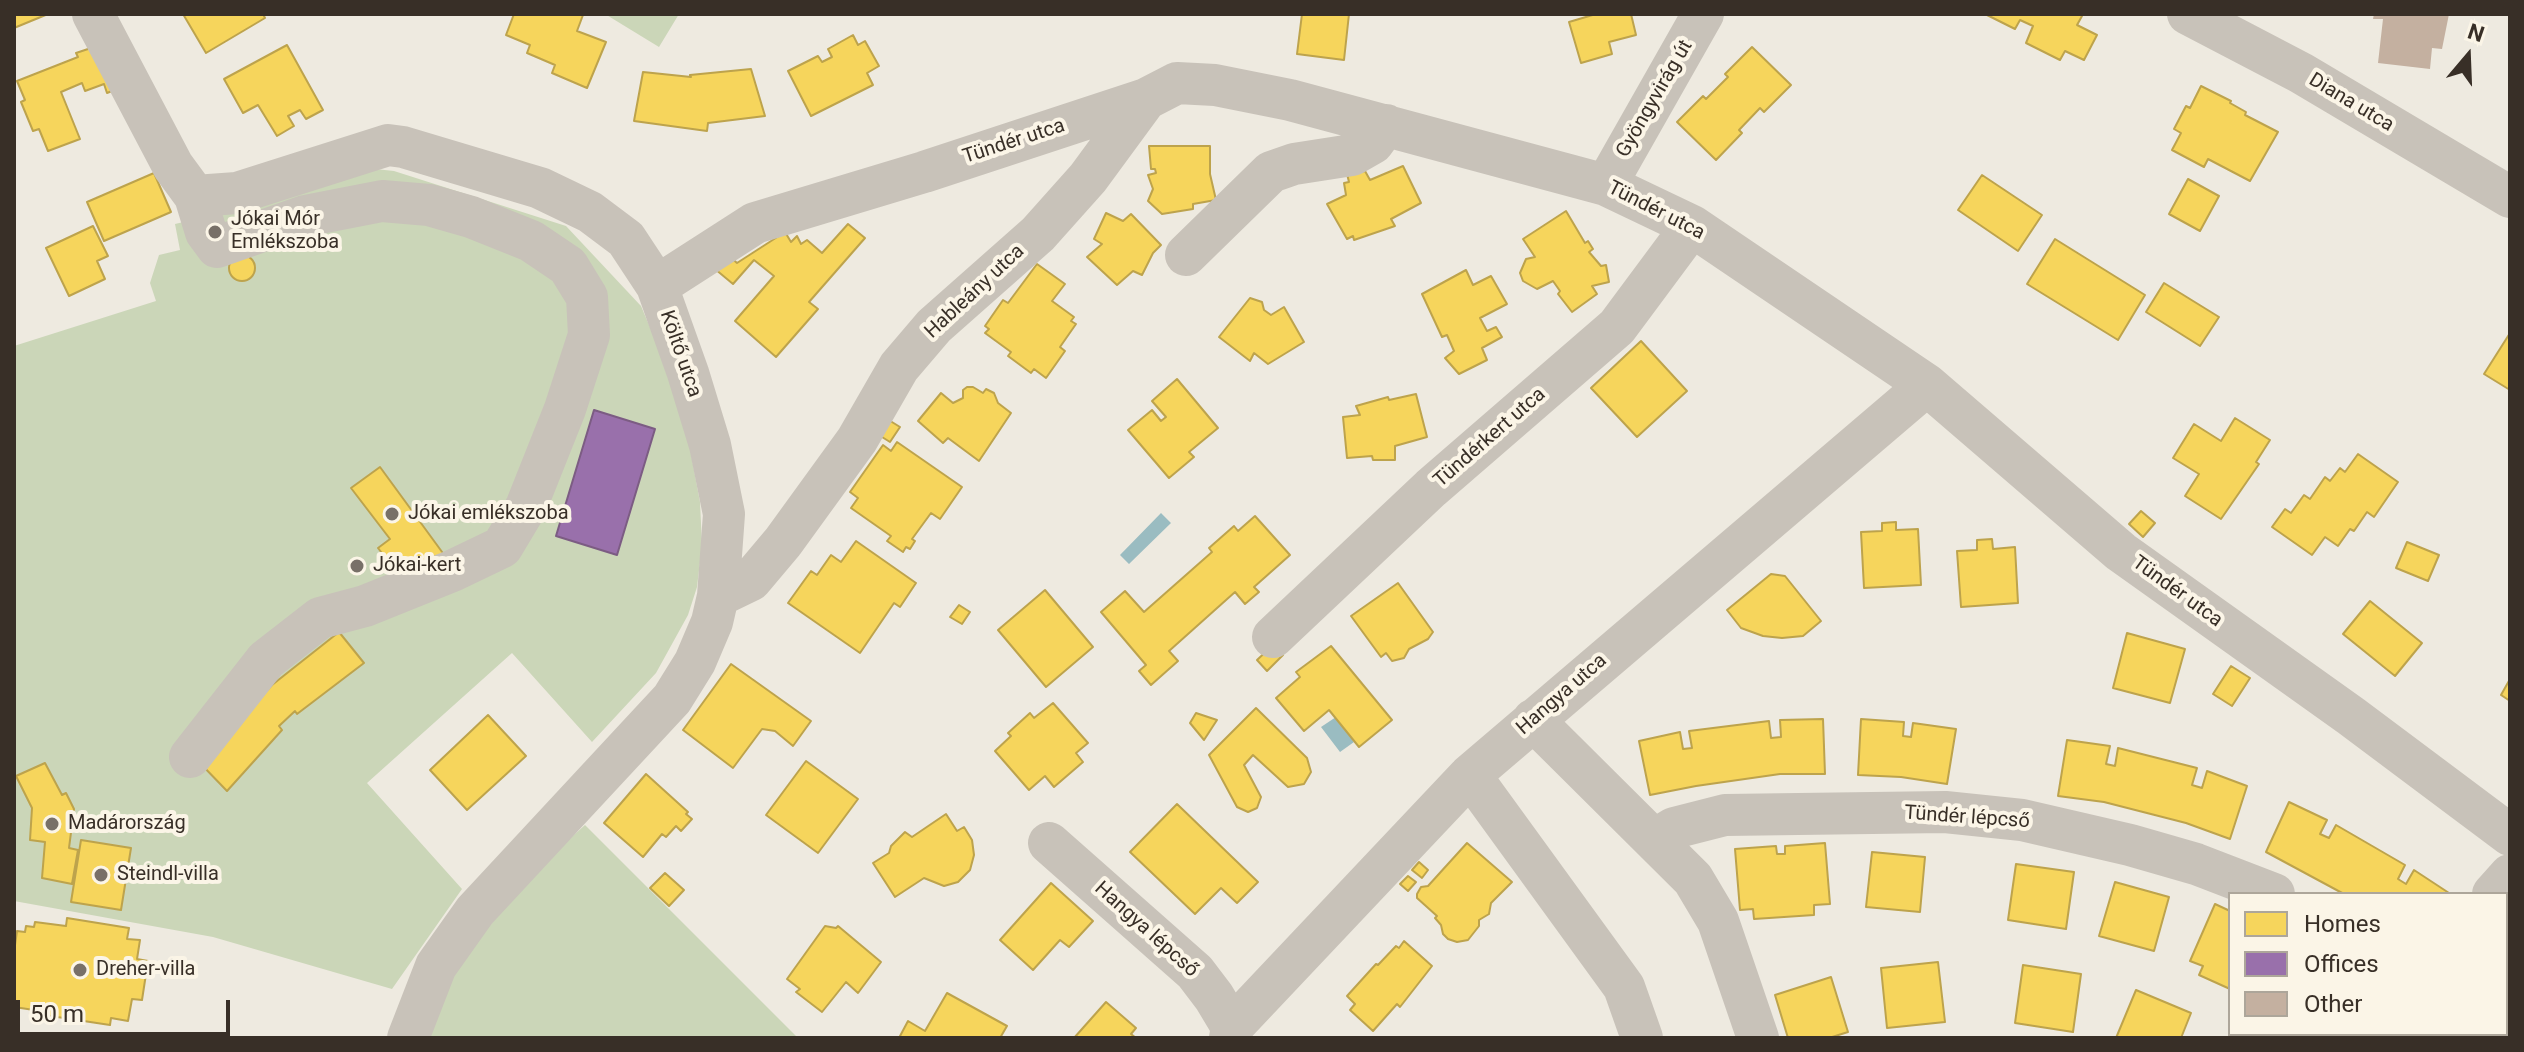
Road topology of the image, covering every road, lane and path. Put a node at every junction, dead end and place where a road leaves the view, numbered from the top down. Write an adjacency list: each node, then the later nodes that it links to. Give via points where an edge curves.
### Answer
1 (93, 14): 7 (street, via 173,166)
2 (1703, 14): 6 (street, Gyöngyvirág út)
3 (2188, 14): 8 (street, Diana utca, via 2301,73)
4 (1146, 99): 5 (street, Tündér utca, via 1177,83 1215,85); 11 (street, Tündér utca, via 755,223); 13 (street, Hableány utca, via 1088,178 1038,234 934,326 899,367 857,440 751,580)
5 (1386, 125): 6 (street, Tündér utca); 10 (street, via 1373,143 1352,155 1271,172)
6 (1606, 185): 9 (street, Tündér utca)
7 (195, 196): 11 (street, Költő utca, via 237,193 388,145 403,147 540,188 590,212 626,239); 16 (street, via 206,232 217,247 305,216 382,201 429,205 471,217 531,241 568,266 587,297 589,335 526,507 502,547 365,606 320,618 266,660)
8 (2510, 197)
9 (1692, 226): 12 (street, Tündér utca); 14 (street, Tündérkert utca, via 1617,327 1431,488)
10 (1186, 255)
11 (657, 286): 13 (street, Költő utca, via 710,445 724,514)
12 (1927, 385): 15 (street, Hangya utca); 18 (street, Tündér utca, via 2121,552)
13 (718, 596): 25 (street, Költő utca, via 695,662 672,699 475,911 436,966)
14 (1273, 637)
15 (1533, 720): 17 (street, Hangya utca); 19 (street)
16 (190, 757)
17 (1470, 775): 24 (street, Hangya utca); 26 (street, via 1624,987)
18 (2510, 835)
19 (1654, 840): 22 (street, Tündér lépcső, via 1674,828 1725,815 1945,812 2022,820 2130,845); 27 (street, via 1693,879 1718,921)
20 (1049, 843): 24 (street, Hangya lépcső, via 1195,972)
21 (2510, 875): 23 (street)
22 (2269, 892)
23 (2495, 892)
24 (1231, 1032)
25 (408, 1038)
26 (1642, 1038)
27 (1758, 1038)

